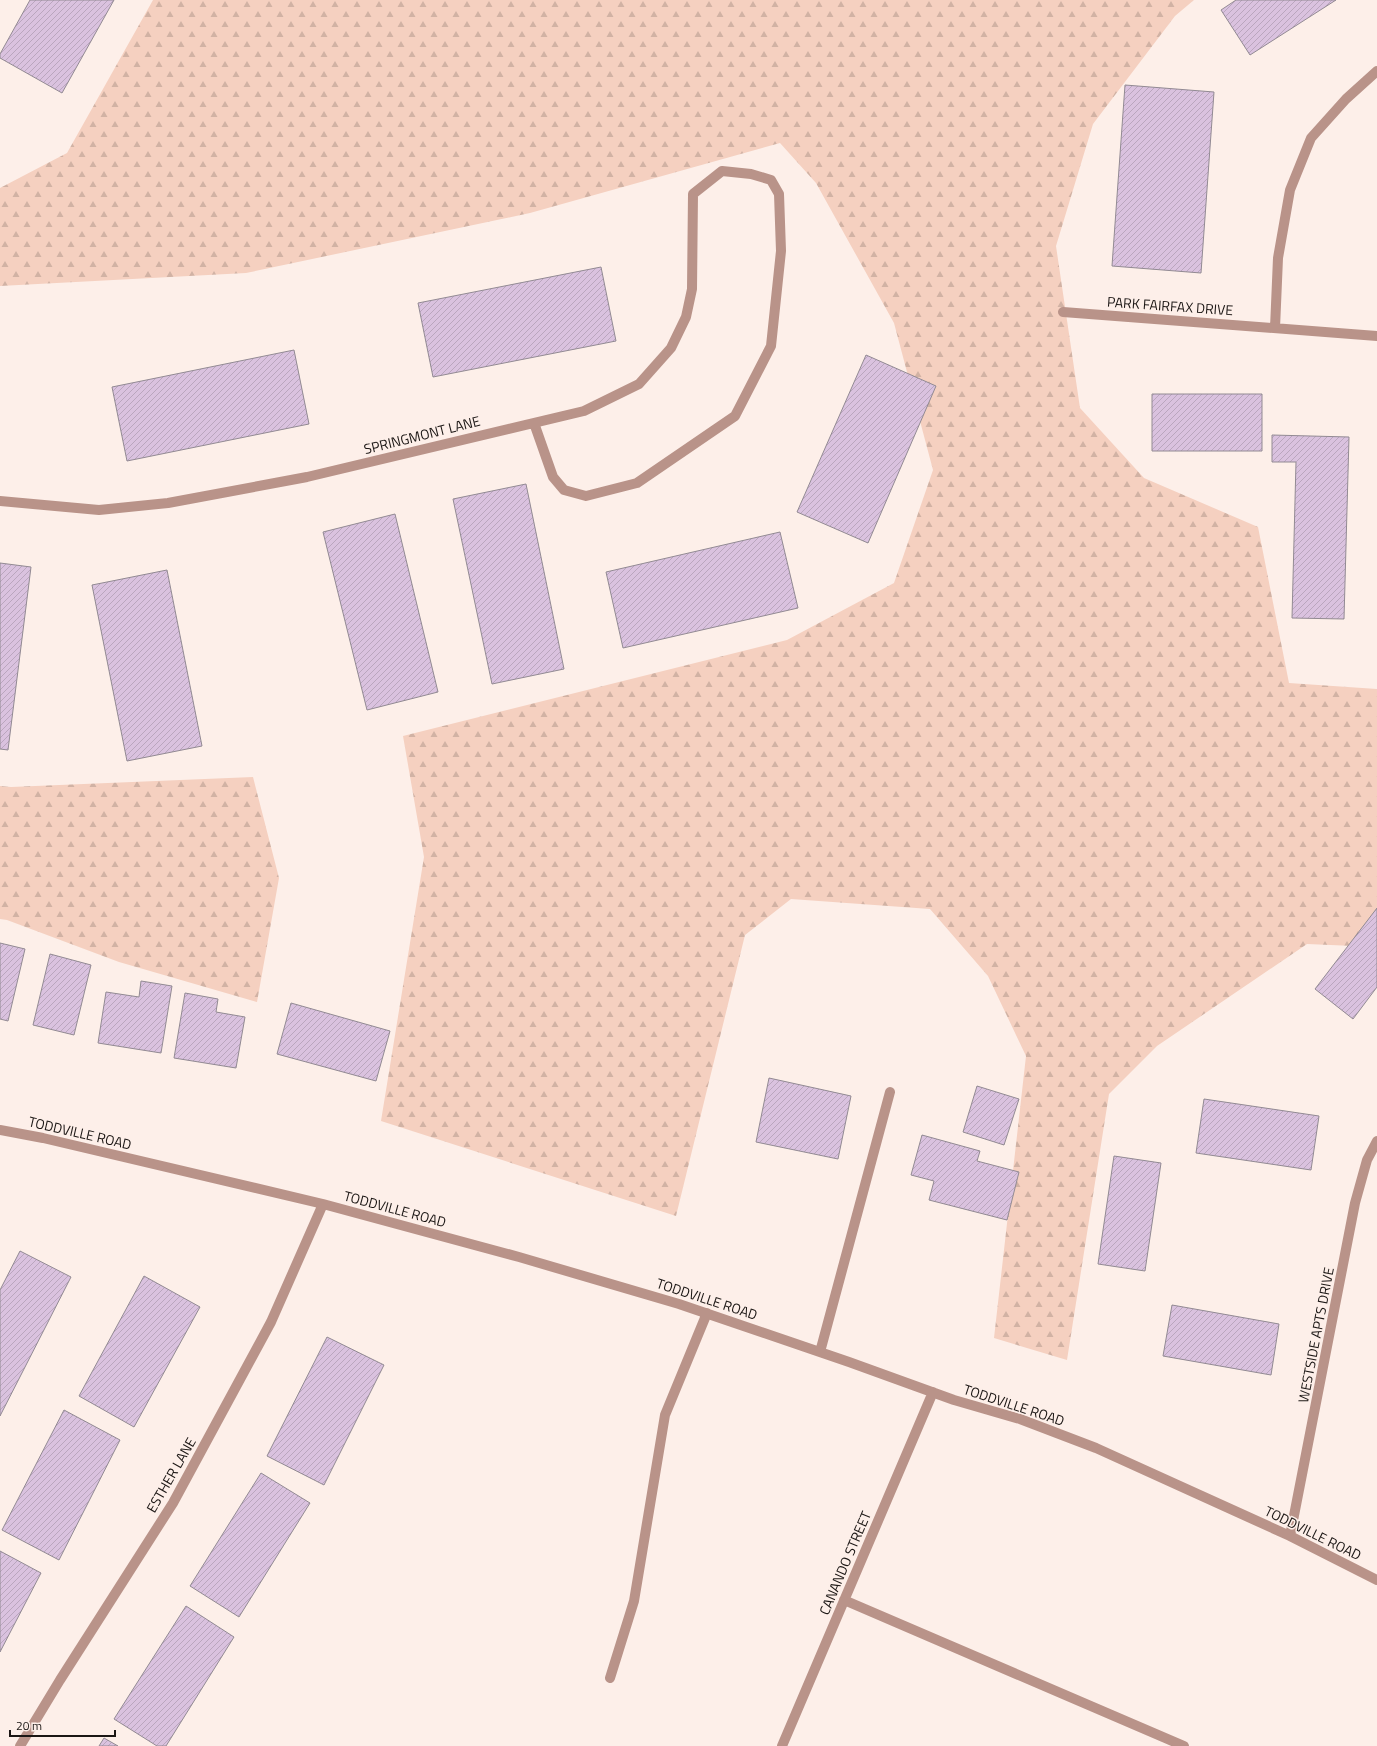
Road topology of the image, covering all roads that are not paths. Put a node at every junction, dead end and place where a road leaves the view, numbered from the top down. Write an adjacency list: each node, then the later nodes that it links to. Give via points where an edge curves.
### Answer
1 (1377, 71): 3 (street, via 1346,99 1311,138 1290,190 1278,258)
2 (1063, 312): 3 (street, PARK FAIRFAX DRIVE)
3 (1275, 328): 4 (street, PARK FAIRFAX DRIVE)
4 (1377, 336)
5 (534, 423): 5 (street, SPRINGMONT LANE, via 584,411 639,384 671,348 686,317 692,289 693,194 722,171 751,174 771,180 780,194 781,251 771,346 735,416 637,483 586,496 564,490 553,477); 6 (street, SPRINGMONT LANE, via 307,477 168,504 99,510)
6 (0, 501)
7 (890, 1092): 12 (street)
8 (0, 1130): 10 (street, TODDVILLE ROAD)
9 (1377, 1141): 14 (street, WESTSIDE APTS DRIVE, via 1367,1160 1355,1203)
10 (323, 1204): 11 (street, TODDVILLE ROAD, via 519,1257); 18 (street, ESTHER LANE, via 272,1322 173,1503)
11 (707, 1313): 12 (street, TODDVILLE ROAD); 17 (street, via 665,1415 634,1601)
12 (820, 1352): 13 (street, TODDVILLE ROAD)
13 (933, 1392): 14 (street, TODDVILLE ROAD, via 1096,1448); 16 (street, CANANDO STREET)
14 (1290, 1536): 15 (street, TODDVILLE ROAD)
15 (1377, 1580)
16 (844, 1600): 19 (street, CANANDO STREET); 20 (street)
17 (610, 1678)
18 (20, 1746)
19 (782, 1746)
20 (1184, 1746)

